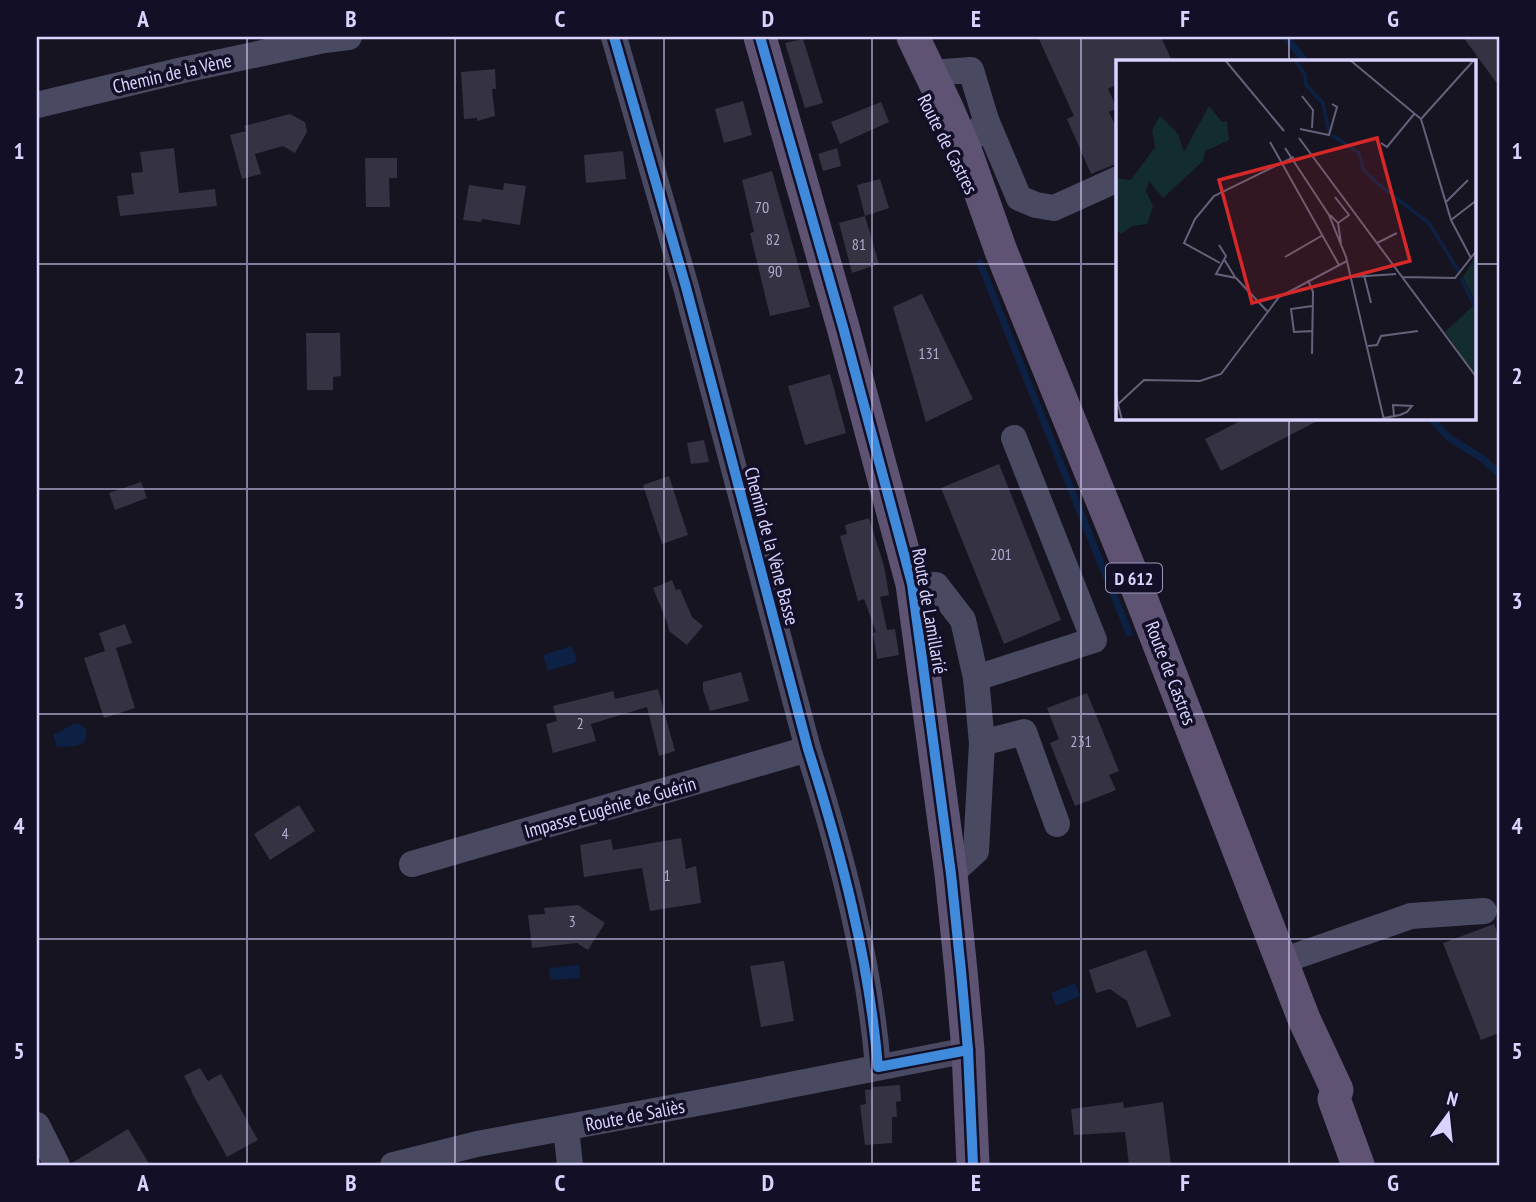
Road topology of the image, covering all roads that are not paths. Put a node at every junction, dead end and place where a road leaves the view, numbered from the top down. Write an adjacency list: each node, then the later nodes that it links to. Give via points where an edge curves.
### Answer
1 (349, 37): 7 (street, Chemin de la Vène, via 183,69)
2 (614, 37): 16 (street, Chemin de la Vène Basse, via 686,287)
3 (760, 37): 13 (main road, Route de Lamillarié)
4 (896, 37): 11 (main road, Route de Castres / D 612)
5 (913, 37): 6 (main road, Route de Castres / D 612)
6 (931, 74): 8 (street, via 971,70); 9 (main road, Route de Castres / D 612)
7 (37, 105)
8 (986, 120): 9 (street); 10 (street, via 1019,198 1054,208)
9 (966, 152): 11 (main road, Route de Castres / D 612)
10 (1116, 180)
11 (1001, 251): 21 (main road, Route de Castres / D 612, via 1132,572)
12 (1014, 438): 14 (street, via 1094,640)
13 (912, 584): 14 (street, via 936,586 963,620); 19 (main road, Route de Lamillarié)
14 (976, 678): 15 (street)
15 (982, 743): 17 (street, via 1024,732); 19 (street, via 976,851)
16 (808, 749): 18 (street, Impasse Eugénie de Guérin); 23 (street, Chemin de la Vène Basse, via 860,941)
17 (1057, 824)
18 (412, 864)
19 (951, 874): 22 (main road, Route de Lamillarié)
20 (1484, 911): 21 (street, via 1411,916)
21 (1282, 961): 30 (main road, Route de Castres / D 612, via 1337,1090 1334,1099)
22 (968, 1050): 23 (street, Route de Saliès); 29 (main road, Route de Lamillarié)
23 (878, 1068): 25 (street, Route de Saliès)
24 (37, 1125): 26 (street)
25 (566, 1128): 27 (street, Route de Saliès); 28 (street)
26 (57, 1165)
27 (393, 1165)
28 (570, 1165)
29 (973, 1165)
30 (1358, 1165)

